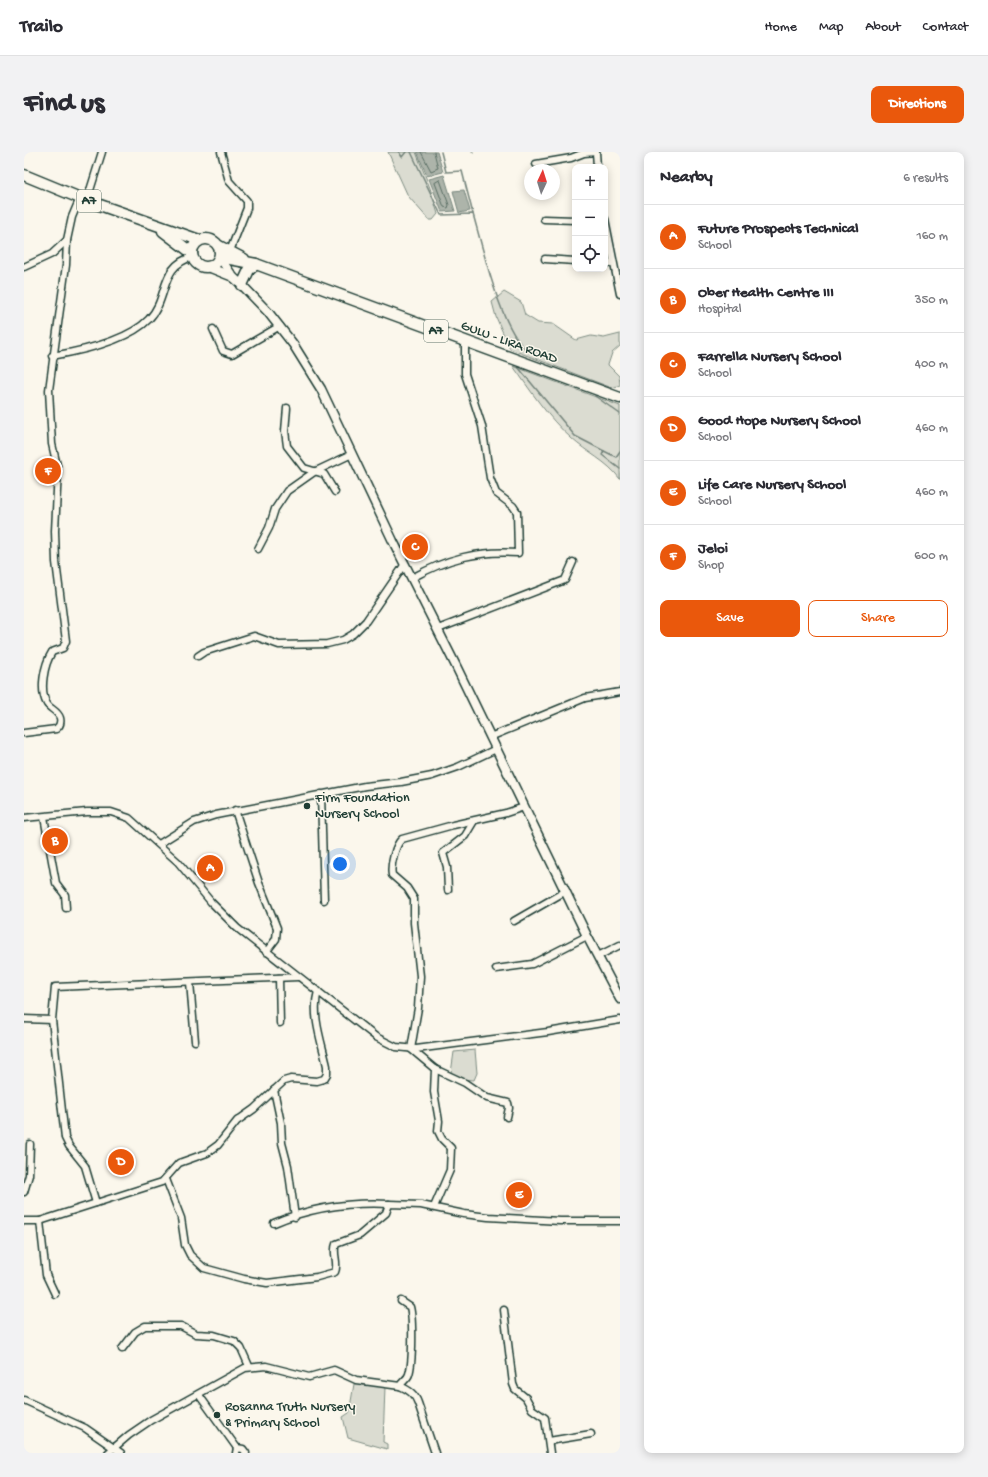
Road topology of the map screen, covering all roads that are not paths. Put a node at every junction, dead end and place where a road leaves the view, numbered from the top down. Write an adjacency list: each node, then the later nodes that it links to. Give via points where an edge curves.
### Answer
1 (102, 152): 8 (street)
2 (221, 152): 16 (street, via 229,181 248,201)
3 (584, 152): 4 (street); 5 (street, via 571,158)
4 (596, 152): 6 (street)
5 (536, 164)
6 (597, 164)
7 (24, 175): 8 (main road, A7)
8 (83, 199): 11 (main road, A7); 13 (street, via 72,217)
9 (544, 219): 10 (street)
10 (572, 220)
11 (155, 224): 14 (main road, A7); 17 (main road, A7)
12 (608, 236): 22 (street)
13 (67, 240): 24 (street, via 52,254); 32 (street, via 66,265)
14 (198, 240): 15 (main road, A7, via 213,239); 17 (main road, via 193,246)
15 (220, 246): 16 (main road, A7); 18 (main road)
16 (230, 251): 23 (main road, A7)
17 (192, 255): 25 (main road, A7, via 199,265); 32 (street, via 174,268 166,279 156,312 148,321 102,345)
18 (220, 258): 23 (main road, A7); 25 (main road, via 217,263); 26 (street)
19 (545, 258): 20 (street)
20 (572, 261)
21 (608, 263): 22 (street)
22 (613, 263): 28 (street)
23 (254, 264): 27 (main road); 31 (main road, GULU - LIRA ROAD / A7)
24 (24, 267)
25 (208, 267): 26 (street)
26 (233, 277): 27 (street)
27 (242, 285): 29 (street)
28 (620, 294)
29 (280, 326): 30 (street, via 232,354 223,351); 35 (street, via 300,353)
30 (213, 329)
31 (465, 342): 33 (main road, GULU - LIRA ROAD / A7); 41 (street, via 465,374 482,426 490,478 496,493 517,512 518,553 490,551 462,557 432,567)
32 (52, 356): 45 (street, via 49,416 58,470 56,562 66,641 63,648 52,652 43,674 46,702 59,715 60,725 56,729)
33 (620, 398)
34 (287, 408): 36 (street, via 285,436 288,446 300,464)
35 (352, 454): 36 (street); 40 (street)
36 (314, 472): 37 (street, via 324,474); 38 (street, via 282,496)
37 (335, 492)
38 (258, 549)
39 (573, 562): 42 (street, via 566,580)
40 (404, 564): 41 (street); 43 (street, via 366,621 343,640 327,644 279,645 254,636)
41 (412, 578): 42 (street)
42 (438, 629): 46 (street)
43 (198, 656)
44 (620, 692): 46 (street, via 585,698)
45 (24, 733)
46 (490, 737): 47 (street)
47 (496, 749): 48 (street, via 432,776); 49 (street)
48 (321, 794): 50 (street); 58 (street)
49 (524, 807): 54 (street); 57 (street)
50 (235, 810): 55 (street, via 194,822); 63 (street, via 277,928 276,939)
51 (24, 814): 53 (street)
52 (44, 817): 53 (street); 55 (street, via 87,812 116,813 135,822); 59 (street, via 56,882 64,895)
53 (24, 818)
54 (474, 821): 56 (street, via 465,836 443,853 447,867); 76 (street, via 402,839 397,846 392,873 414,899 414,923 420,970)
55 (159, 844): 63 (street, via 224,916)
56 (448, 890)
57 (566, 891): 60 (street); 61 (street)
58 (324, 900)
59 (66, 908)
60 (514, 921)
61 (587, 936): 64 (street); 65 (street, via 532,964)
62 (620, 944): 64 (street)
63 (266, 952): 66 (street)
64 (598, 956): 70 (street)
65 (496, 970)
66 (298, 977): 67 (street); 69 (street)
67 (279, 978): 68 (street); 74 (street)
68 (190, 982): 72 (street, via 55,987); 75 (street)
69 (318, 991): 76 (street, via 381,1041); 78 (street, via 316,1010 327,1074 324,1079 316,1081 286,1080)
70 (620, 999)
71 (24, 1019): 72 (street)
72 (52, 1020): 83 (street, via 64,1138 85,1166)
73 (620, 1020): 76 (street)
74 (280, 1023)
75 (195, 1041)
76 (411, 1049): 77 (street)
77 (435, 1069): 79 (street, via 466,1083 487,1098 508,1103); 85 (street, via 434,1092 439,1121 438,1131 451,1148 452,1158 450,1170)
78 (274, 1090): 81 (street, via 234,1124 218,1145 207,1153 179,1163); 86 (street)
79 (507, 1117)
80 (30, 1144): 82 (street, via 29,1175)
81 (166, 1179): 83 (street, via 149,1187); 84 (street, via 181,1217 185,1245 192,1257 204,1268 252,1281 275,1282 333,1274 337,1269 334,1248 336,1244 360,1235 386,1213)
82 (24, 1192)
83 (96, 1203): 88 (street)
84 (389, 1204): 85 (street); 86 (street, via 327,1207)
85 (434, 1207): 89 (street, via 488,1216 560,1221)
86 (295, 1216): 90 (street)
87 (24, 1221): 88 (street)
88 (40, 1221): 91 (street, via 46,1275)
89 (620, 1221)
90 (274, 1223)
91 (55, 1294)
92 (401, 1301): 96 (street, via 410,1306 411,1326 410,1369 408,1377)
93 (504, 1310): 100 (street, via 512,1384 525,1397 532,1409 545,1418)
94 (122, 1349): 95 (street, via 135,1332 145,1326 181,1326 196,1334 214,1335 234,1341 241,1348)
95 (249, 1366): 96 (street, via 266,1366 308,1377 334,1370 356,1380); 97 (street)
96 (400, 1386): 106 (street, via 416,1398)
97 (199, 1394): 101 (street, via 151,1420); 102 (street)
98 (24, 1400): 101 (street, via 85,1428)
99 (591, 1434): 100 (street)
100 (549, 1440): 107 (street)
101 (114, 1448): 103 (street); 104 (street)
102 (236, 1450): 105 (street, via 243,1449)
103 (108, 1453)
104 (121, 1453)
105 (246, 1453)
106 (435, 1453)
107 (550, 1453)

